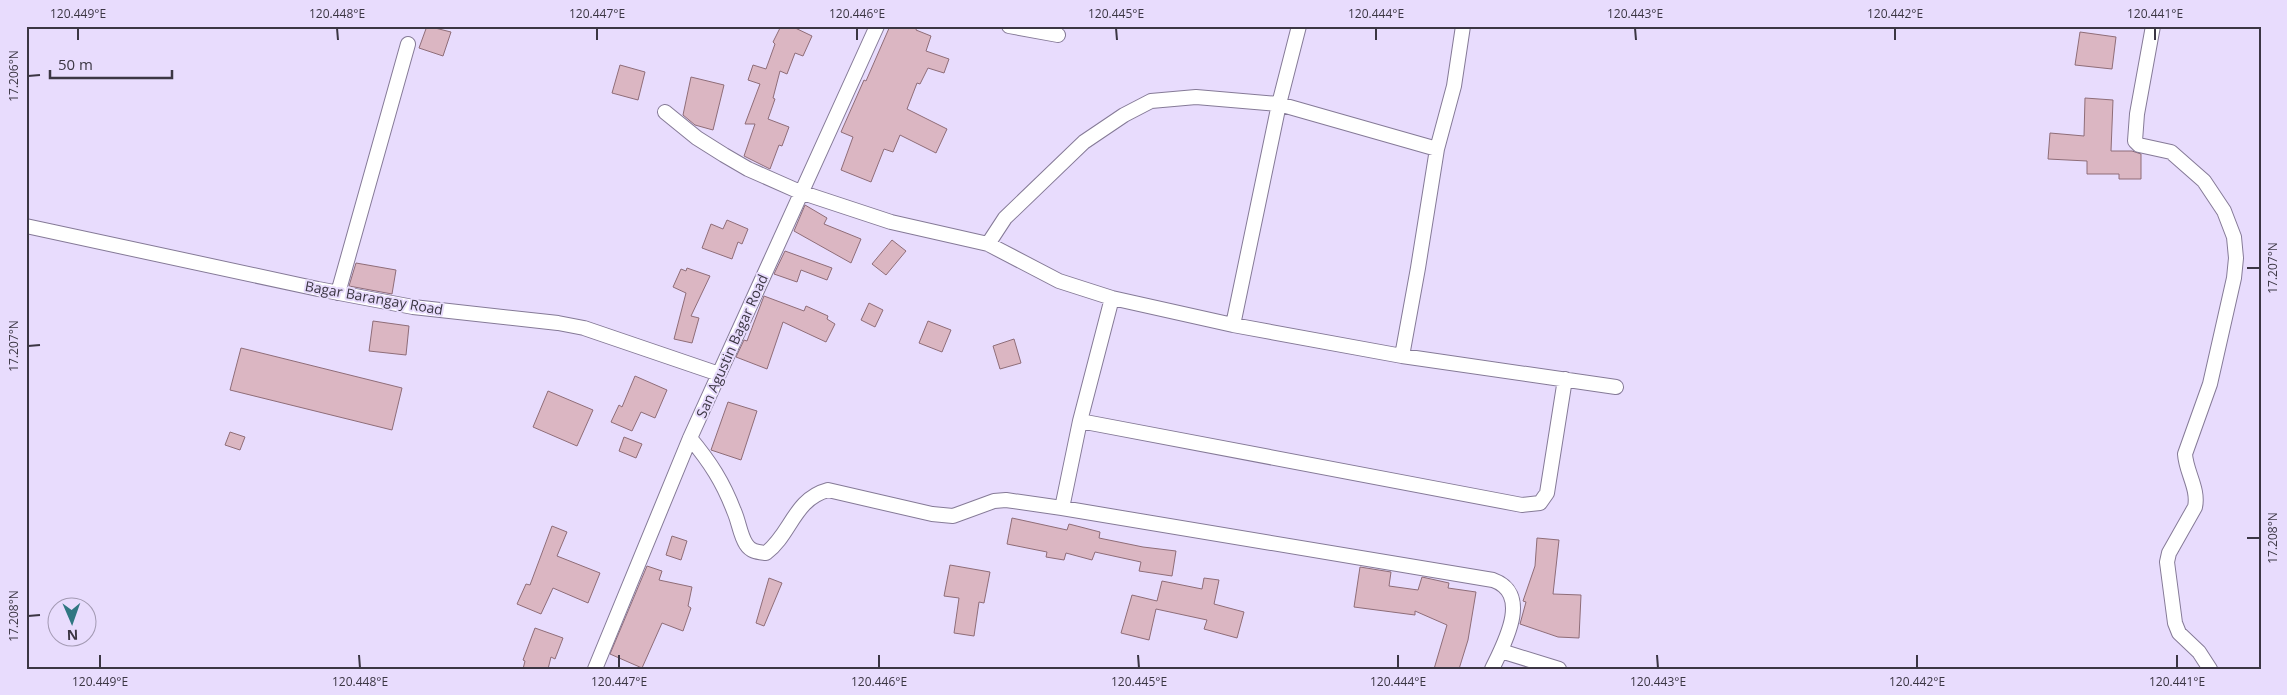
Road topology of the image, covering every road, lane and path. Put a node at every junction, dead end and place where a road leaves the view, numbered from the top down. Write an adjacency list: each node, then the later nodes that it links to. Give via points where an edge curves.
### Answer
1 (877, 26): 11 (street, San Agustin Bagar Road)
2 (1009, 26): 6 (street)
3 (1300, 26): 8 (street)
4 (1463, 26): 10 (street, via 1454,86)
5 (2153, 26): 28 (street, via 2137,114 2136,141 2139,145 2171,152 2204,181 2224,211 2234,237 2236,258 2210,384 2185,454 2197,498 2195,507 2167,562 2179,633 2199,652)
6 (1058, 35)
7 (408, 44): 14 (street)
8 (1279, 104): 10 (street); 13 (street, via 1196,97 1151,101 1084,142 1005,218); 16 (street)
9 (665, 112): 11 (street, via 724,155)
10 (1438, 148): 17 (street)
11 (800, 192): 13 (street, via 891,222); 18 (street, San Agustin Bagar Road)
12 (26, 226): 14 (street, Bagar Barangay Road)
13 (988, 244): 15 (street, via 1059,281)
14 (338, 293): 18 (street, Bagar Barangay Road, via 413,308 567,324)
15 (1112, 298): 16 (street); 21 (street)
16 (1232, 324): 17 (street)
17 (1402, 356): 19 (street)
18 (720, 374): 22 (street, San Agustin Bagar Road)
19 (1565, 379): 20 (street); 21 (street, via 1547,493 1540,503 1522,505)
20 (1616, 387)
21 (1080, 421): 23 (street)
22 (690, 438): 23 (street, via 718,474 745,543 756,552 766,553 775,547 804,503 817,493 828,490 953,516 994,501 1006,500); 25 (street, San Agustin Bagar Road)
23 (1062, 508): 24 (street, via 1493,580 1510,590 1513,601 1510,630)
24 (1501, 651): 26 (street); 27 (street)
25 (595, 669)
26 (1492, 669)
27 (1559, 669)
28 (2210, 669)

